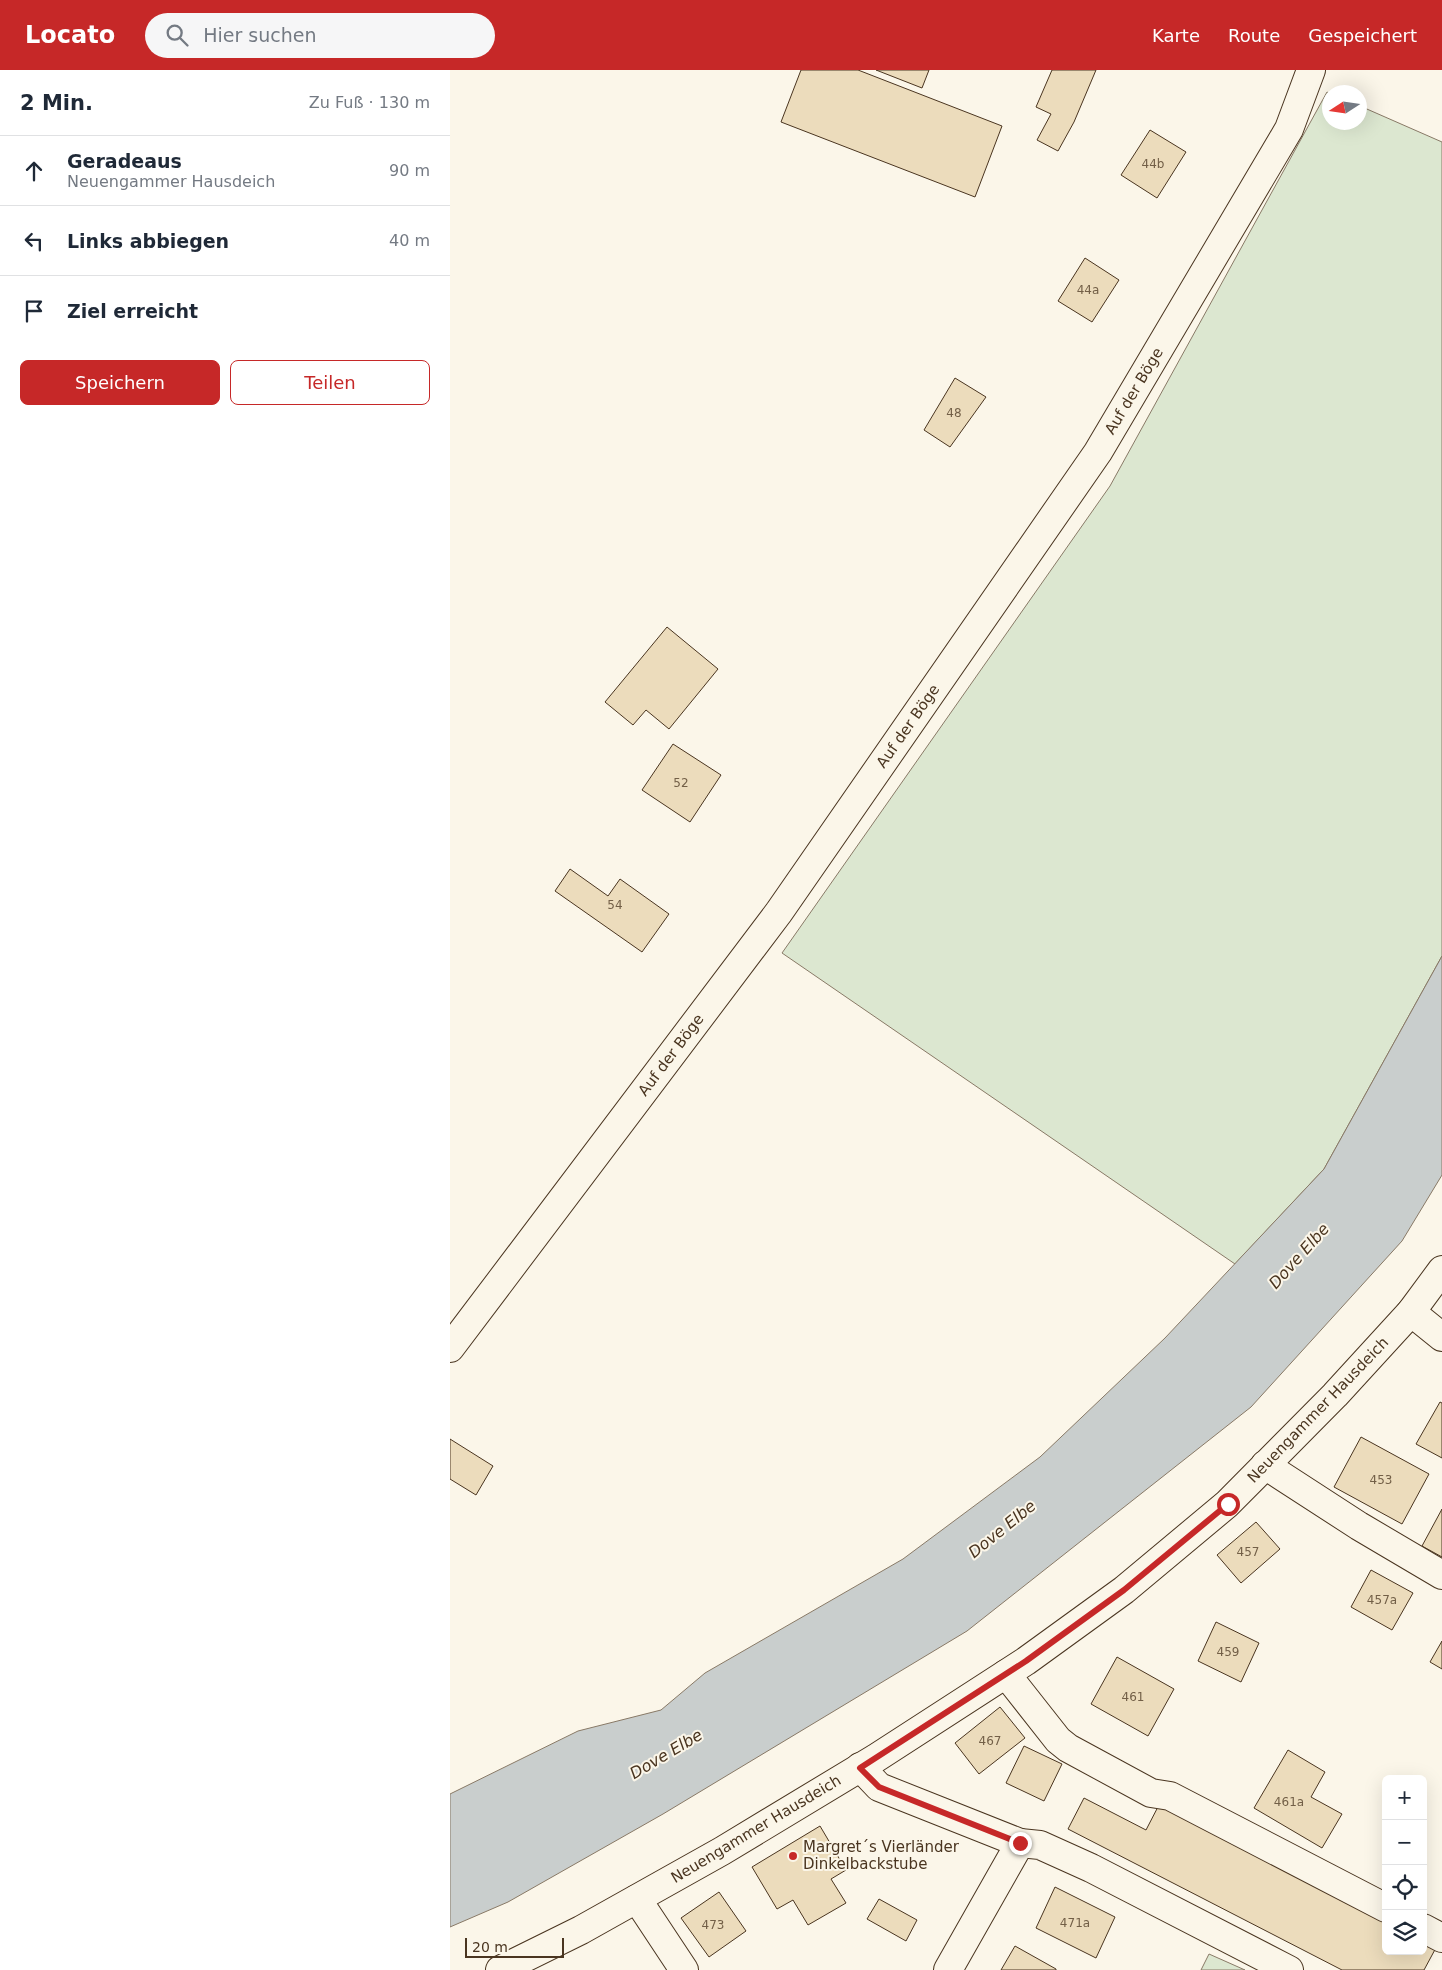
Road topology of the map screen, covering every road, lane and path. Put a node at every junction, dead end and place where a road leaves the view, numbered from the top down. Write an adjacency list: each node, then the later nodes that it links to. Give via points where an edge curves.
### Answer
1 (1311, 70): 5 (street, Auf der Böge, via 1289,129 1098,452 779,912)
2 (1442, 1270): 3 (street, Neuengammer Hausdeich)
3 (1411, 1312): 4 (street); 6 (street, Neuengammer Hausdeich)
4 (1442, 1337)
5 (450, 1348)
6 (1265, 1465): 7 (street); 8 (street, Neuengammer Hausdeich, via 1228,1504 1124,1590)
7 (1442, 1575)
8 (1006, 1674): 9 (street, Neuengammer Hausdeich); 12 (street, via 1058,1740 1068,1748 1151,1793 1170,1796)
9 (860, 1768): 10 (street, via 879,1787); 11 (street, Neuengammer Hausdeich)
10 (1020, 1843): 17 (street); 18 (street, via 1040,1845 1090,1868)
11 (637, 1899): 15 (street, Neuengammer Hausdeich); 16 (street)
12 (1382, 1906)
13 (1427, 1930): 14 (street)
14 (1442, 1938)
15 (500, 1970)
16 (684, 1970)
17 (948, 1970)
18 (1289, 1970)

